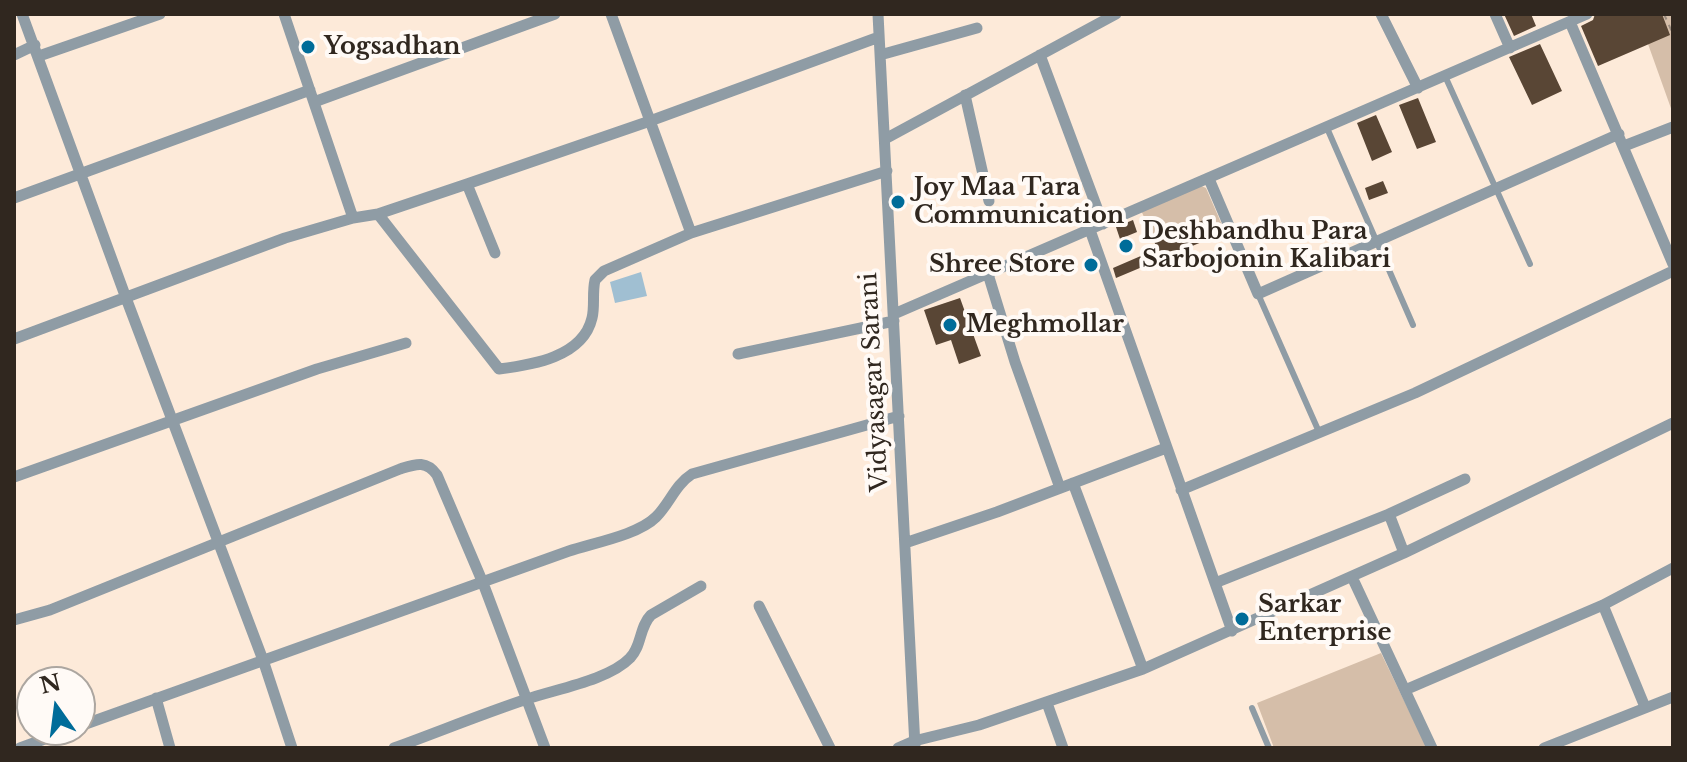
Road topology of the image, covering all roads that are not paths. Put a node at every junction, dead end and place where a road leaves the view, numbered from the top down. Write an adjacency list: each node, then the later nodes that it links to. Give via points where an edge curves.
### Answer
1 (22, 14): 15 (street)
2 (160, 14): 15 (street)
3 (284, 14): 22 (street)
4 (555, 14): 22 (street)
5 (611, 14): 23 (street)
6 (878, 14): 13 (street, Vidyasagar Sarani)
7 (1116, 14): 18 (street)
8 (1381, 14): 20 (street)
9 (1495, 14): 14 (street)
10 (1587, 14): 11 (street)
11 (1570, 22): 14 (street); 27 (street)
12 (977, 28): 17 (street)
13 (879, 37): 17 (street, Vidyasagar Sarani); 23 (street)
14 (1510, 48): 19 (street)
15 (37, 51): 16 (street); 29 (street)
16 (14, 55)
17 (880, 55): 26 (street, Vidyasagar Sarani)
18 (1040, 55): 21 (street); 37 (street)
19 (1445, 76): 20 (street); 32 (lane)
20 (1418, 88): 25 (street)
21 (965, 95): 26 (street); 34 (street)
22 (312, 96): 29 (street); 36 (street)
23 (650, 121): 31 (street); 39 (street)
24 (1673, 127): 27 (street)
25 (1327, 128): 30 (street); 40 (lane)
26 (885, 139): 28 (street, Vidyasagar Sarani)
27 (1621, 140): 32 (street); 43 (street)
28 (887, 171): 39 (street); 48 (street, Vidyasagar Sarani)
29 (81, 174): 33 (street); 47 (street)
30 (1209, 179): 37 (street); 46 (street)
31 (467, 184): 35 (street); 41 (street)
32 (1496, 190): 40 (street); 42 (lane)
33 (14, 198)
34 (989, 201)
35 (378, 214): 36 (street); 39 (street, via 499,369 541,360 577,344 592,319 598,276)
36 (353, 218): 47 (street)
37 (1103, 224): 38 (street)
38 (1090, 230): 45 (street); 57 (street)
39 (691, 233)
40 (1377, 242): 46 (street); 49 (lane)
41 (495, 253)
42 (1530, 264)
43 (1673, 264)
44 (1673, 271): 56 (street, via 1415,393)
45 (988, 274): 48 (street); 61 (street)
46 (1258, 294): 56 (lane)
47 (126, 298): 50 (street); 54 (street)
48 (894, 318): 52 (street); 53 (street, Vidyasagar Sarani)
49 (1413, 325)
50 (14, 339)
51 (406, 343): 54 (street)
52 (738, 354)
53 (899, 416): 65 (street, Vidyasagar Sarani); 69 (street, via 692,474 649,523)
54 (171, 419): 58 (street); 64 (street)
55 (1673, 423): 66 (street)
56 (1319, 432): 62 (street)
57 (1166, 448): 60 (street); 62 (street)
58 (14, 477)
59 (1465, 479): 63 (street)
60 (1073, 483): 61 (street); 77 (street)
61 (1060, 488): 65 (street)
62 (1181, 490): 70 (street)
63 (1389, 514): 66 (street); 70 (street)
64 (217, 543): 69 (street, via 422,463 437,475); 74 (street); 76 (street)
65 (905, 543): 86 (street, Vidyasagar Sarani)
66 (1404, 553): 68 (street)
67 (1673, 568): 72 (street)
68 (1352, 577): 75 (street); 78 (street)
69 (483, 583): 76 (street); 81 (street)
70 (1215, 583): 75 (street)
71 (701, 586): 81 (street, via 651,615 638,647 624,663)
72 (1603, 605): 78 (street); 83 (street)
73 (759, 606): 91 (street)
74 (14, 620)
75 (1232, 631): 77 (street)
76 (263, 660): 80 (street); 88 (street)
77 (1143, 669): 82 (street)
78 (1405, 690): 95 (street)
79 (1673, 697): 83 (street)
80 (156, 698): 85 (street); 87 (street)
81 (528, 699): 89 (street); 90 (street)
82 (1047, 703): 86 (street); 93 (street)
83 (1645, 707): 96 (street)
84 (1252, 708): 94 (lane)
85 (96, 720)
86 (914, 744): 92 (street)
87 (170, 748)
88 (292, 748)
89 (394, 748)
90 (545, 748)
91 (830, 748)
92 (898, 748)
93 (1063, 748)
94 (1269, 748)
95 (1432, 748)
96 (1544, 748)

